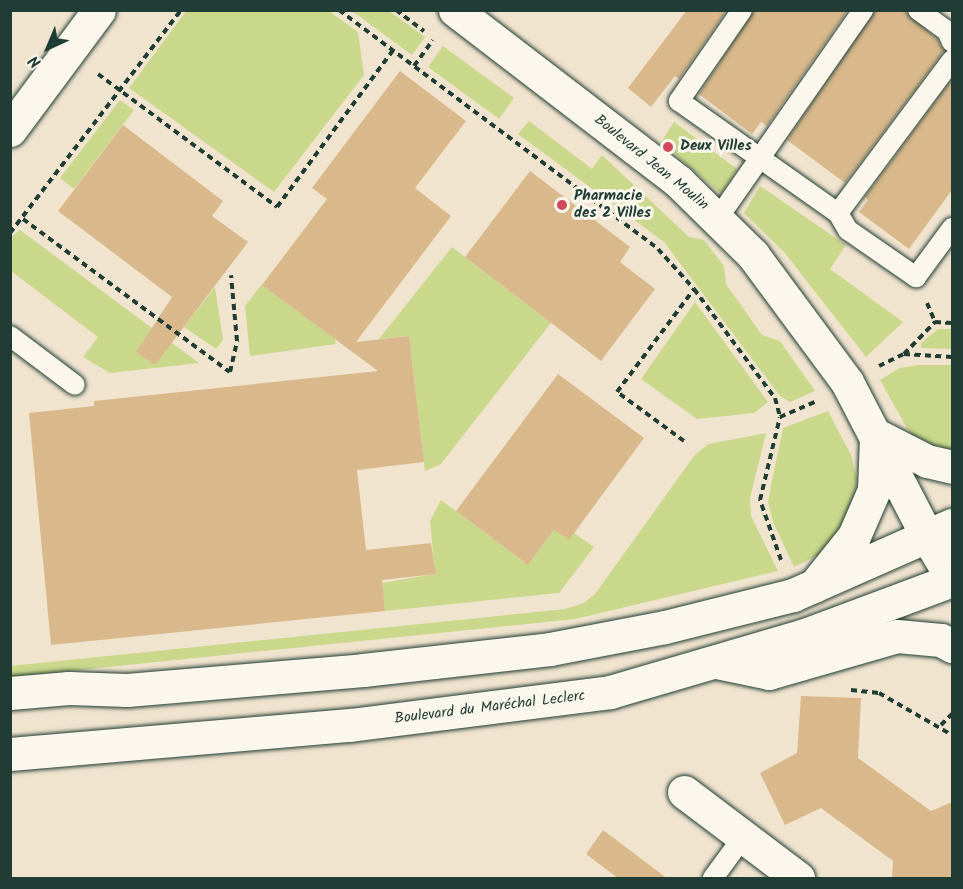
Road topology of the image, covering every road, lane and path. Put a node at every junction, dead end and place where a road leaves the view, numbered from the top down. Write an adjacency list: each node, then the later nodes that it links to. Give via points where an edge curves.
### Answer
1 (99, 10): 12 (main road)
2 (181, 10): 14 (path)
3 (339, 10): 11 (path)
4 (396, 10): 9 (path)
5 (455, 10): 18 (main road, Boulevard Jean Moulin, via 641,152)
6 (742, 10): 16 (lane, via 679,101)
7 (863, 10): 16 (lane)
8 (918, 10): 10 (lane, via 947,31)
9 (434, 39)
10 (952, 42)
11 (393, 50): 14 (path, via 277,207); 23 (path, via 658,249)
12 (68, 52): 14 (path); 15 (main road)
13 (952, 60): 17 (lane)
14 (121, 91): 19 (path)
15 (10, 130)
16 (761, 160): 17 (lane); 18 (lane)
17 (838, 213): 20 (lane, via 848,230 916,277)
18 (718, 218): 28 (main road, Boulevard Jean Moulin, via 753,255)
19 (23, 219): 21 (path); 22 (path, via 230,372 237,341)
20 (952, 228)
21 (10, 233)
22 (231, 275)
23 (694, 289): 30 (path, via 775,398); 32 (path, via 617,392)
24 (952, 323): 26 (path, via 934,322)
25 (10, 336): 29 (lane)
26 (904, 354): 27 (path); 28 (path)
27 (952, 357)
28 (847, 382): 30 (path, via 805,409); 31 (main road, Boulevard Jean Moulin)
29 (75, 385)
30 (780, 417): 35 (path, via 760,500)
31 (876, 435): 33 (main road, via 927,461); 34 (main road, Boulevard Jean Moulin); 37 (main road, via 874,490 854,536)
32 (684, 441)
33 (952, 467)
34 (940, 532): 36 (main road, Boulevard Jean Moulin); 37 (main road)
35 (785, 570)
36 (952, 579): 39 (main road, Boulevard du Maréchal Leclerc, via 805,635)
37 (814, 586): 41 (main road, via 665,627 550,648 363,670 151,688)
38 (952, 646): 39 (main road, via 941,640 897,636 769,673)
39 (717, 662): 45 (main road, Boulevard du Maréchal Leclerc, via 610,692 350,725)
40 (846, 689): 43 (path, via 879,693)
41 (10, 693)
42 (952, 714): 43 (path)
43 (941, 725): 44 (path)
44 (952, 735)
45 (10, 754)
46 (684, 792): 47 (main road)
47 (743, 837): 48 (lane); 49 (main road)
48 (713, 879)
49 (798, 879)

